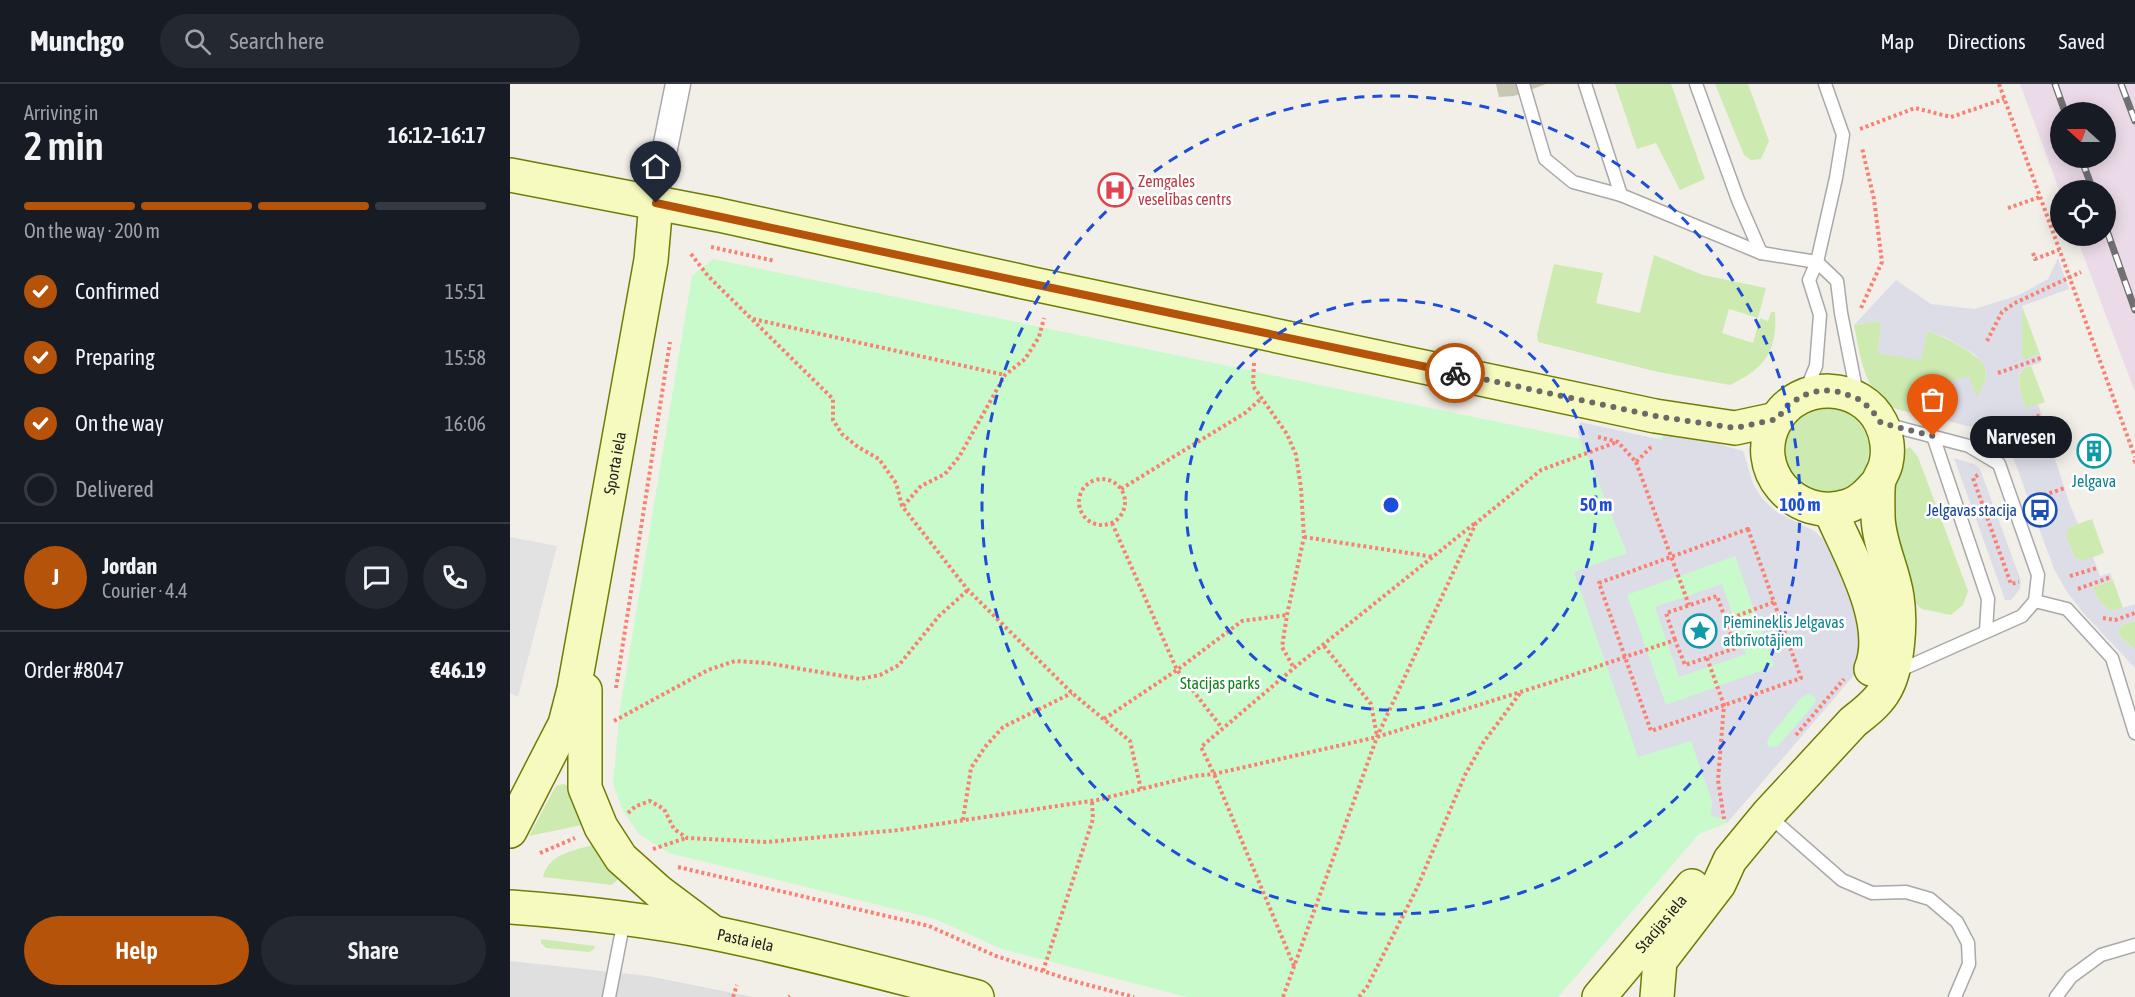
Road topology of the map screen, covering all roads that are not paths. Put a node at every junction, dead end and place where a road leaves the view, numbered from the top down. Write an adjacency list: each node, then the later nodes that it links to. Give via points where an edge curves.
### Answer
1 (678, 84): 8 (street, Sporta iela)
2 (1523, 84): 7 (lane, via 1545,159 1573,182)
3 (1585, 84): 7 (lane)
4 (1696, 84): 9 (lane)
5 (1825, 84): 10 (lane, via 1843,135)
6 (510, 175): 8 (street)
7 (1621, 195): 9 (lane)
8 (656, 203): 13 (street, via 1655,416 1735,428); 19 (street, Sporta iela, via 651,260)
9 (1761, 253): 10 (lane)
10 (1817, 262): 11 (lane, via 1809,280 1820,315 1816,366); 12 (lane, via 1837,281)
11 (1804, 395): 12 (street, via 1822,390); 13 (street, via 1788,405)
12 (1858, 399): 14 (street)
13 (1777, 419): 17 (street, via 1768,454 1781,488 1811,508)
14 (1881, 423): 15 (lane); 16 (street, via 1887,442 1886,462)
15 (1933, 436): 18 (lane, via 1969,446 1999,464 2037,575); 20 (lane, via 1988,599)
16 (1879, 481): 17 (street, via 1866,496 1849,506); 21 (street, via 1882,545 1897,596)
17 (1830, 510): 22 (street, via 1871,605 1876,637 1873,665)
18 (2035, 601): 20 (lane, via 2022,616); 23 (lane, via 2067,609 2112,658)
19 (585, 625): 25 (street, Sporta iela, via 565,724); 29 (street, via 585,788 593,810 621,858)
20 (1986, 631): 21 (lane)
21 (1893, 674): 22 (street, via 1869,710)
22 (1853, 722): 24 (street)
23 (2135, 733)
24 (1768, 814): 26 (street); 35 (lane, via 1842,880 1872,893 1906,892 1930,899 1957,921 1968,943 1969,964)
25 (510, 831)
26 (1730, 860): 33 (street, Stacijas iela, via 1705,871); 34 (street, via 1719,884 1660,961)
27 (510, 907): 28 (street, Pasta iela)
28 (624, 920): 29 (street, Pasta iela); 31 (lane)
29 (713, 933): 32 (street, Pasta iela)
30 (2135, 945): 36 (lane, via 2101,955 2071,977)
31 (609, 997)
32 (977, 997)
33 (1599, 997)
34 (1657, 997)
35 (1955, 997)
36 (2056, 997)

